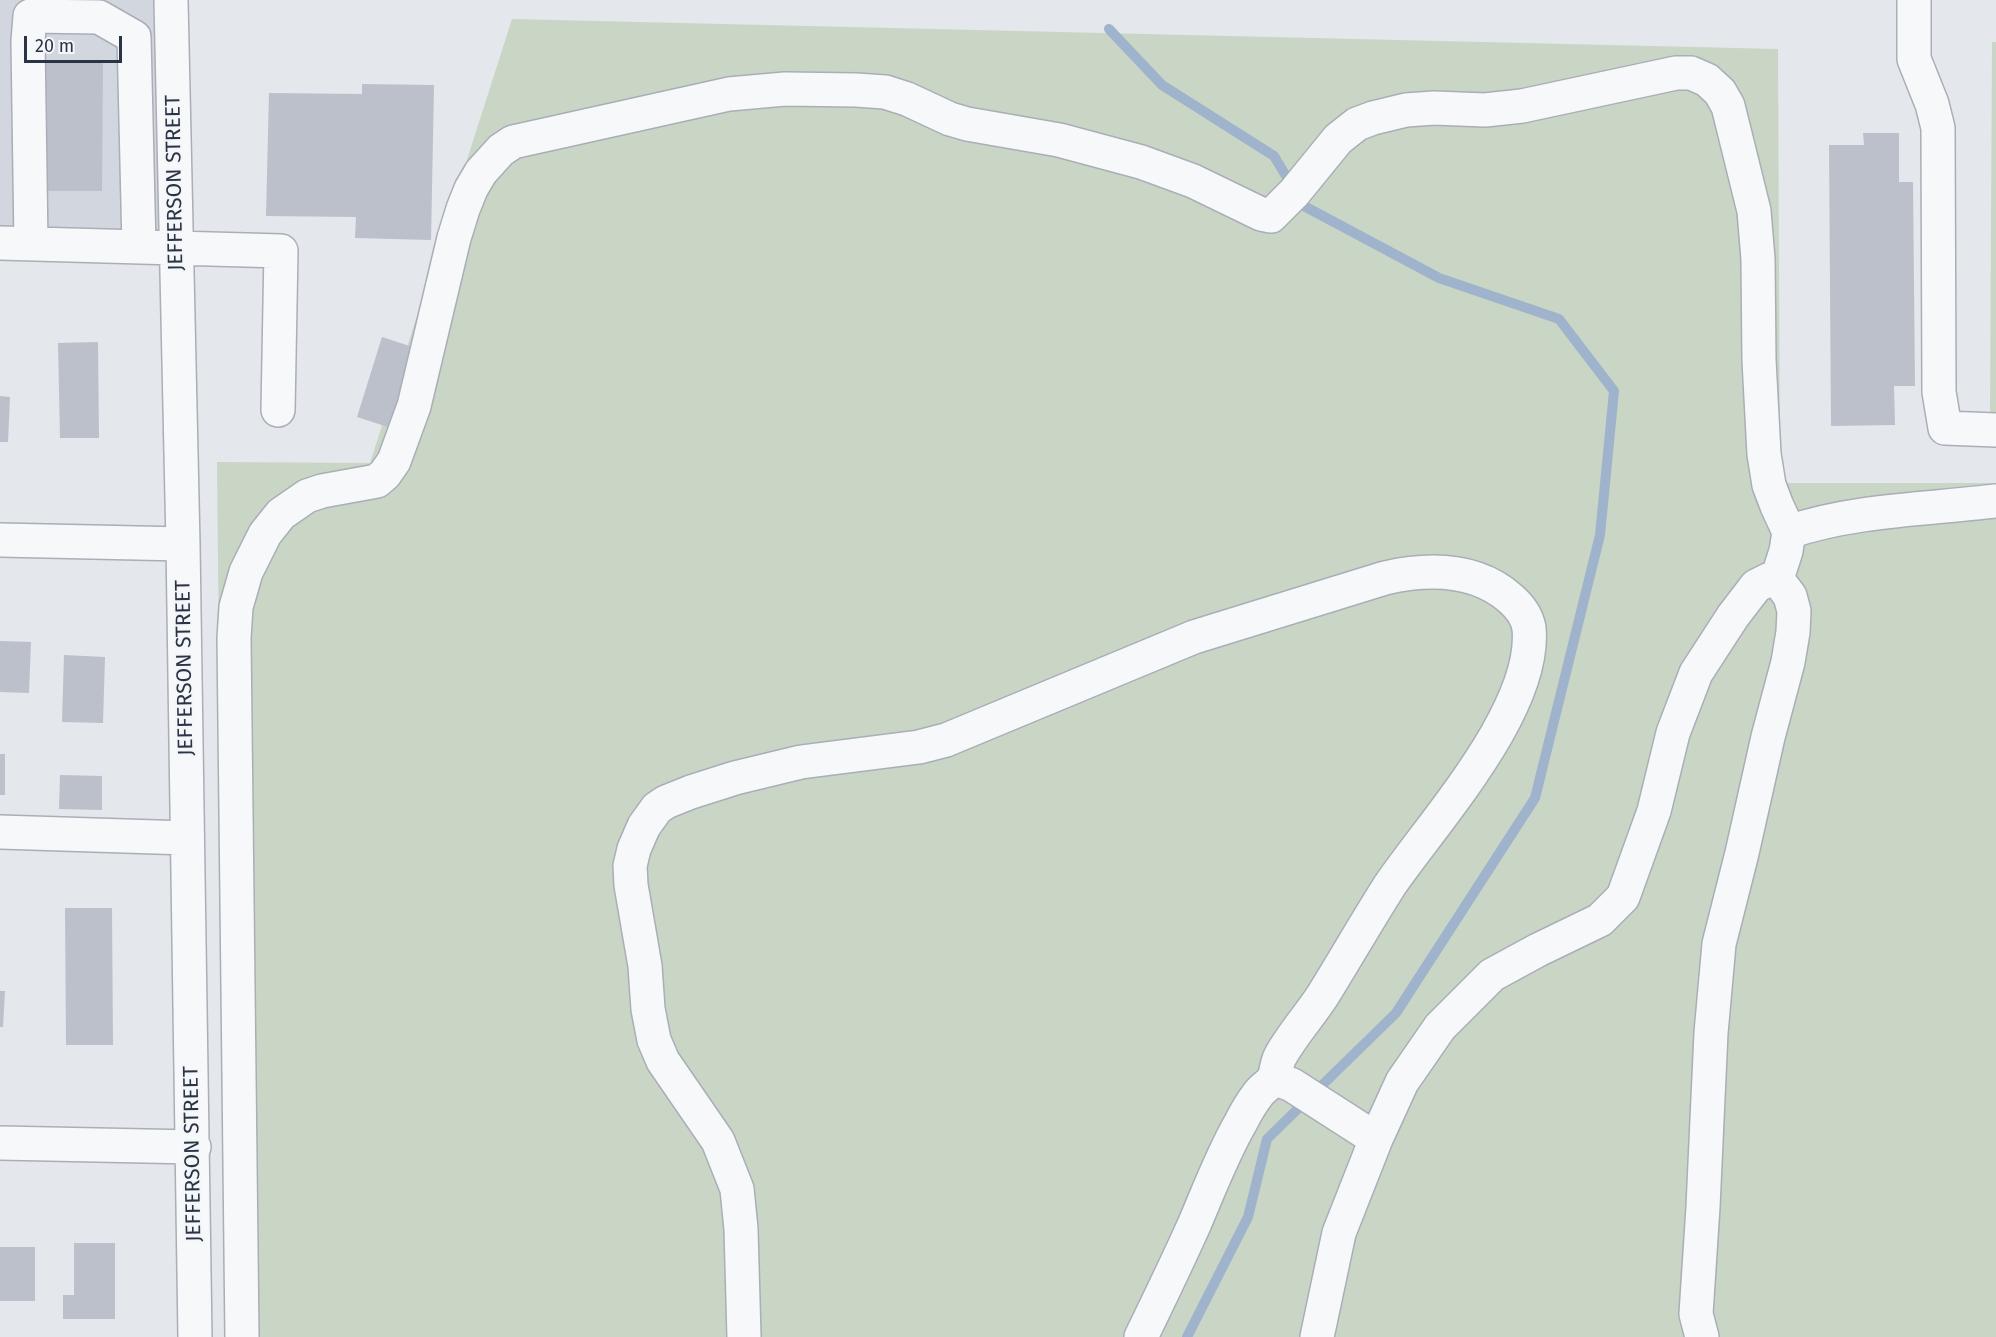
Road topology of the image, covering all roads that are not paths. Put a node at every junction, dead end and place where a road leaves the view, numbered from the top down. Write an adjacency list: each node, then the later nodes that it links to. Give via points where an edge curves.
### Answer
1 (171, 0): 5 (street, JEFFERSON STREET)
2 (1914, 0): 11 (street, via 1914,59 1938,129 1939,392 1945,428)
3 (30, 8): 4 (street); 7 (street)
4 (79, 8): 6 (street)
5 (172, 36): 6 (street); 9 (street, JEFFERSON STREET)
6 (134, 37): 8 (street)
7 (16, 243): 8 (street)
8 (139, 247): 9 (street)
9 (177, 247): 10 (street, via 281,251); 15 (street, JEFFERSON STREET)
10 (278, 410)
11 (1996, 430)
12 (1996, 501): 13 (street, via 1854,517)
13 (1789, 532): 16 (street); 24 (street, via 1769,485 1764,454 1754,212 1728,106 1707,80 1691,73 1522,106 1485,110 1434,108 1384,115 1350,128 1281,208 1267,216 1193,181 1119,155 967,124 896,95 856,90 785,89 718,96 518,140 494,157 471,189 458,224 414,406 388,470 377,481 322,491 289,508 262,540 239,592 234,638)
14 (0, 540): 15 (street)
15 (183, 544): 18 (street, JEFFERSON STREET)
16 (1777, 579): 20 (street, via 1756,586 1696,673 1672,733 1654,811 1623,897 1600,920 1492,975 1440,1027 1402,1082); 28 (street, via 1790,596 1793,632 1719,944 1696,1314)
17 (0, 832): 18 (street)
18 (187, 838): 22 (street, JEFFERSON STREET)
19 (1283, 1081): 20 (street); 25 (street, via 1275,1068 1282,1052 1322,997 1375,908 1484,754 1518,688 1527,653 1527,621 1519,607 1501,591 1479,579 1436,571 1386,578 1194,637 946,740 773,768 691,792 657,808 639,837 630,866 648,1009 658,1051 718,1141 737,1189); 26 (street, via 1250,1106 1228,1144)
20 (1376, 1139): 27 (street, via 1339,1233)
21 (0, 1143): 22 (street)
22 (194, 1147): 23 (street, JEFFERSON STREET)
23 (195, 1337)
24 (242, 1337)
25 (744, 1337)
26 (1141, 1337)
27 (1317, 1337)
28 (1702, 1337)

